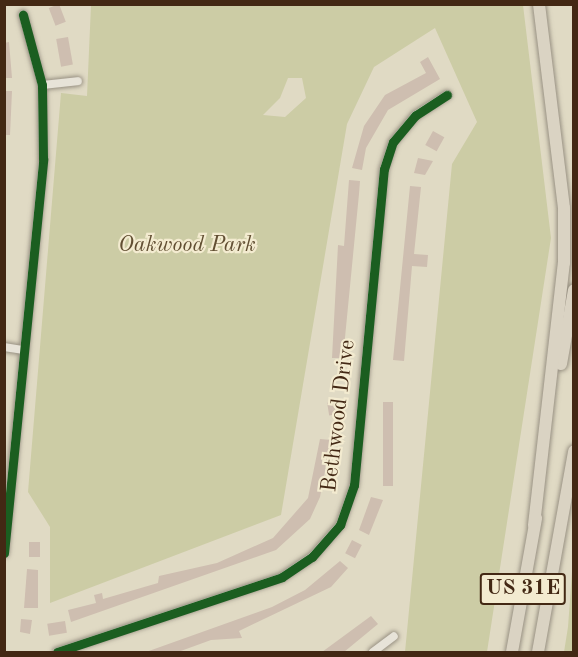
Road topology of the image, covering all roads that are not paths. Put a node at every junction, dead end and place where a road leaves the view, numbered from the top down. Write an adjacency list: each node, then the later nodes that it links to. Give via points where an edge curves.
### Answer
1 (539, 4): 10 (highway, via 564,208 564,263)
2 (22, 15): 4 (street)
3 (78, 81): 4 (street)
4 (42, 85): 8 (street, via 43,159)
5 (447, 95): 13 (street, Bethwood Drive, via 416,115 393,142 384,169 354,485 340,525 312,557 282,577)
6 (573, 290): 10 (highway, US 31E)
7 (4, 347): 8 (street)
8 (24, 350): 11 (street)
9 (573, 451): 16 (highway, US 31E)
10 (534, 525): 15 (highway, US 31E)
11 (4, 553)
12 (394, 636): 14 (street)
13 (57, 652)
14 (373, 652)
15 (512, 652)
16 (538, 652)

